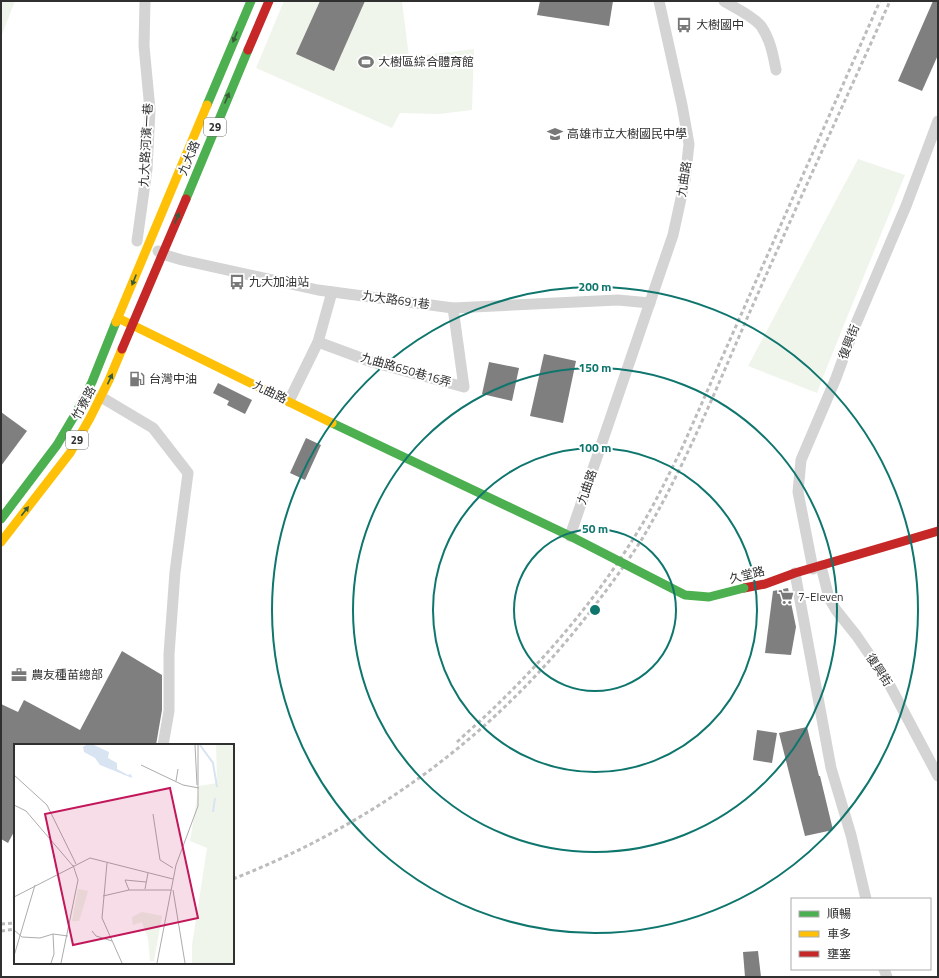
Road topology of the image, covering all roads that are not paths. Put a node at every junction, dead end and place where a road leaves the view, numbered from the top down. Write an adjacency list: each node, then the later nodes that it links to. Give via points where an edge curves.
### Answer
1 (145, 1): 8 (street, 九大路河濱一巷, via 144,46 150,110 147,169)
2 (251, 1): 9 (main road, 九大路 / 29, one-way to 9)
3 (269, 1): 10 (main road, 九大路 / 29, one-way to 3)
4 (659, 1): 12 (street, 九曲路, via 688,144 685,180 673,235)
5 (724, 1): 6 (street, via 760,25 772,47)
6 (776, 70)
7 (938, 121): 25 (street, 復興街, via 906,206 801,460 798,492)
8 (137, 241)
9 (148, 244): 10 (street, 九大路691巷); 14 (main road, 九大路 / 29, one-way to 14)
10 (162, 254): 11 (street, 九大路691巷); 15 (main road, 九大路 / 29)
11 (332, 292): 13 (street, 九大路691巷); 16 (street)
12 (650, 303): 13 (street, 九大路691巷, via 618,300); 23 (street, 九曲路)
13 (453, 308): 16 (street, 九曲路650巷16弄, via 464,387 372,362)
14 (118, 318): 15 (main road, 九曲路); 19 (main road, 竹寮路 / 29, via 92,382 57,445)
15 (133, 325): 17 (main road, 竹寮路 / 29, one-way to 15); 18 (main road, 九曲路)
16 (318, 342): 18 (street)
17 (101, 398): 20 (main road, 竹寮路 / 29, via 70,453); 27 (street, via 153,428 188,473 175,572 169,654 169,711)
18 (289, 401): 23 (main road, 九曲路)
19 (48, 456): 20 (main road); 21 (main road, 竹寮路 / 29)
20 (59, 467): 24 (main road, 竹寮路 / 29, one-way to 20)
21 (1, 518)
22 (938, 531): 25 (main road, 久堂路)
23 (570, 536): 26 (main road, 久堂路, bridge, via 685,595 709,597 765,584)
24 (1, 542)
25 (817, 567): 26 (main road, 久堂路); 28 (street, 復興街, via 829,598 887,680)
26 (795, 573): 29 (street, via 831,768)
27 (163, 744)
28 (938, 776)
29 (866, 898)

